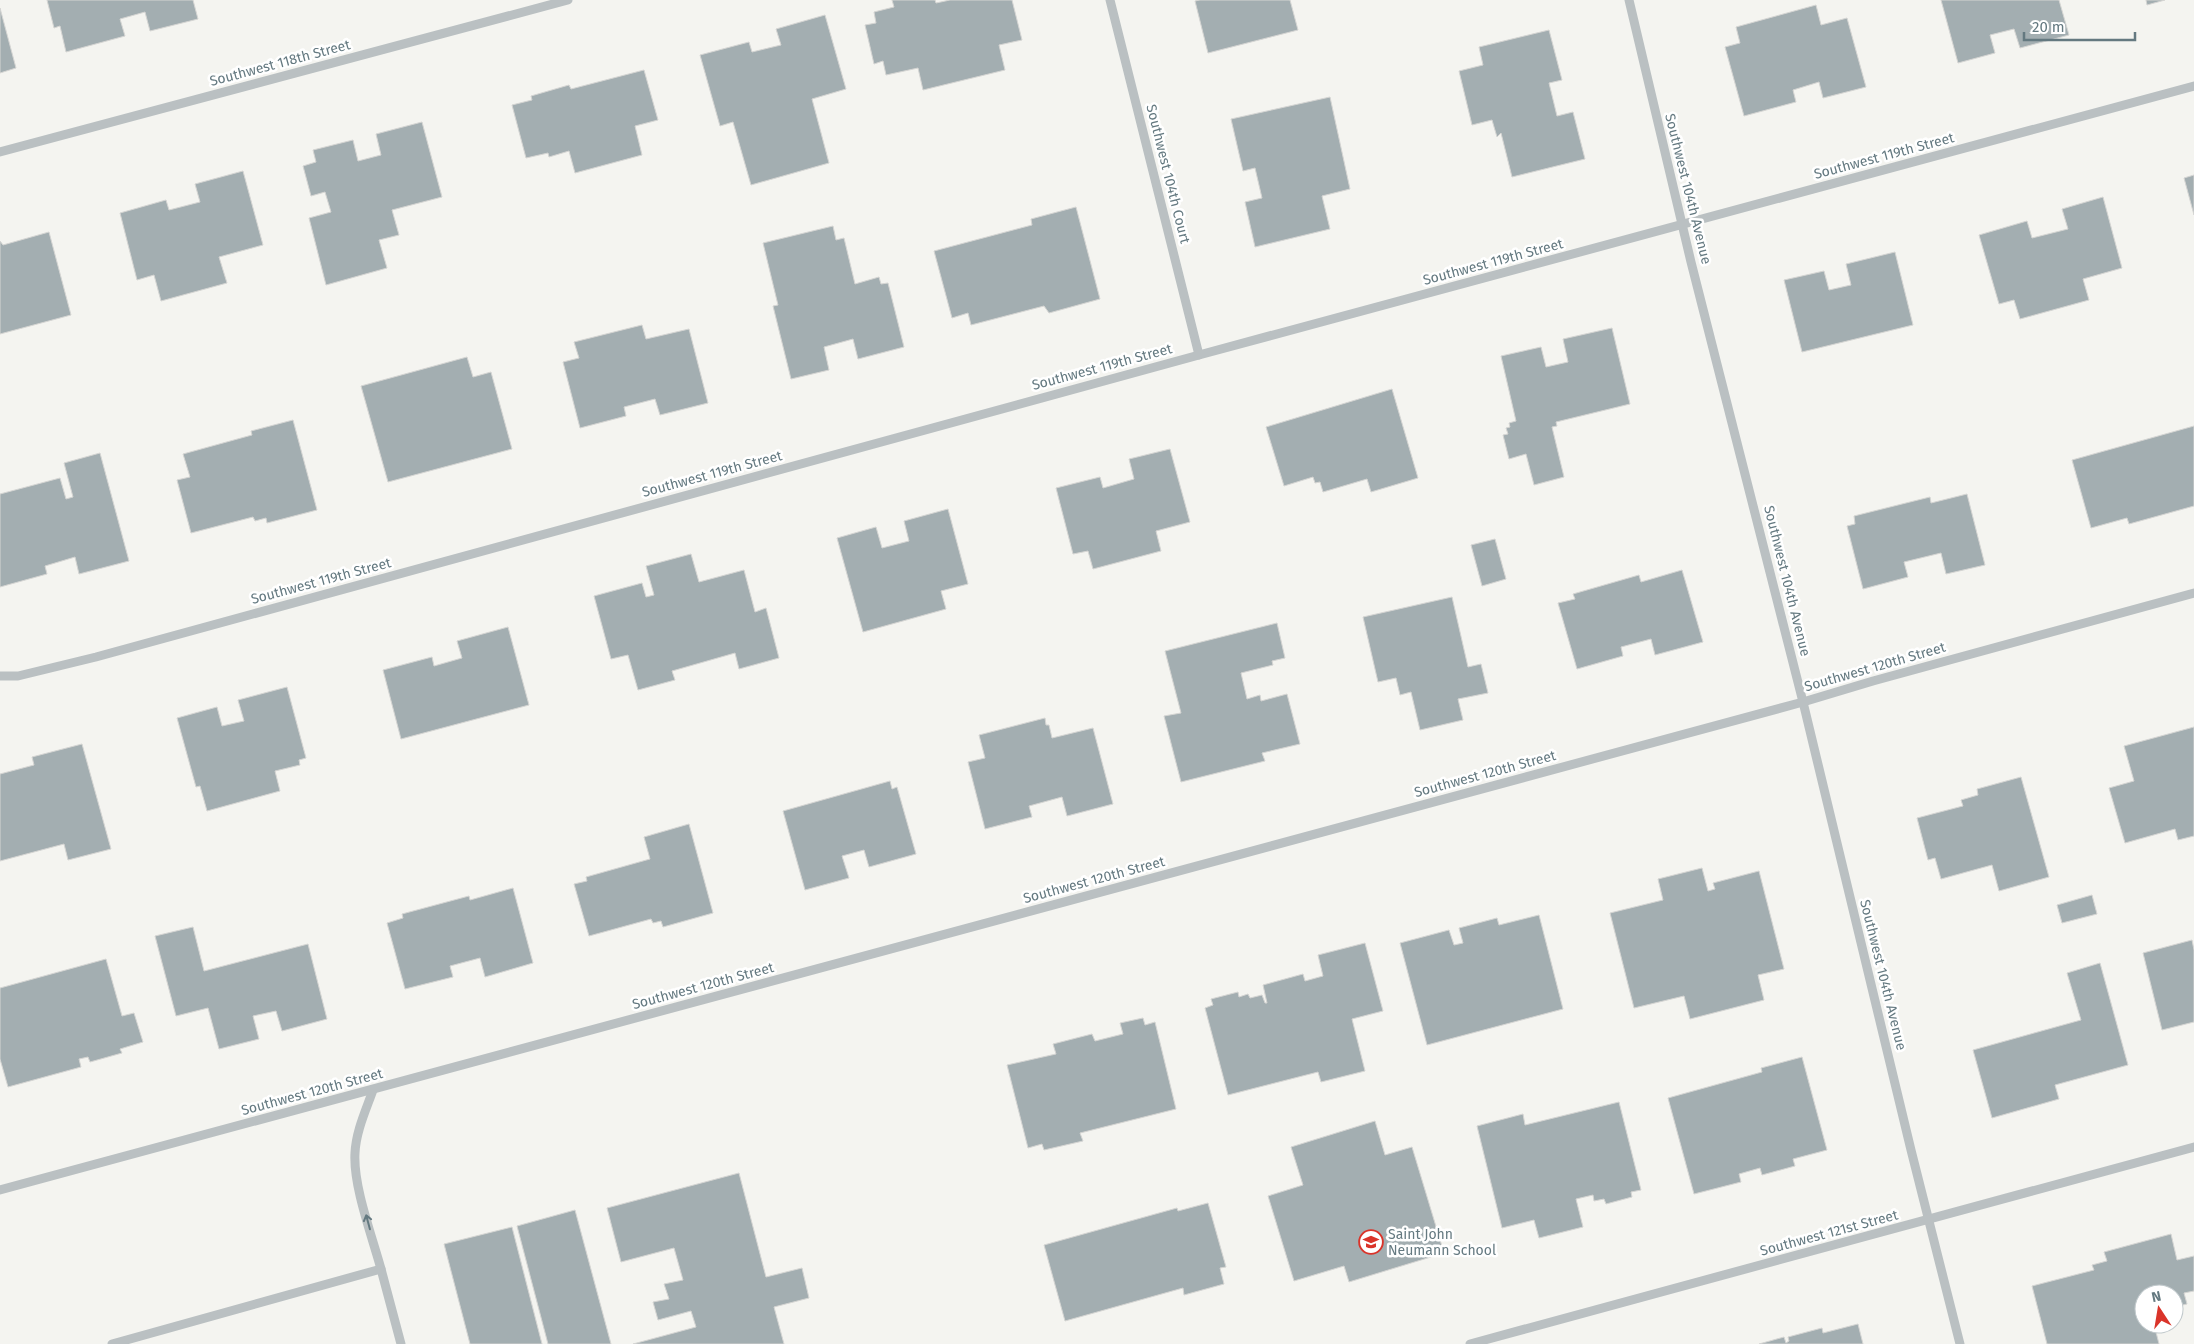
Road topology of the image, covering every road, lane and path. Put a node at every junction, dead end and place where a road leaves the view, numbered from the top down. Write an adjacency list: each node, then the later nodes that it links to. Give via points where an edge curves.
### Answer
1 (568, 0): 5 (street, Southwest 118th Street)
2 (1110, 0): 7 (street, Southwest 104th Court)
3 (1628, 0): 6 (street, Southwest 104th Avenue)
4 (2194, 86): 6 (street, Southwest 119th Street)
5 (0, 152)
6 (1682, 225): 7 (street, Southwest 119th Street); 10 (street, Southwest 104th Avenue)
7 (1199, 355): 9 (street, Southwest 119th Street, via 96,657 18,676)
8 (2194, 593): 10 (street, Southwest 120th Street)
9 (0, 676)
10 (1804, 702): 11 (street, Southwest 120th Street); 14 (street, Southwest 104th Avenue)
11 (373, 1090): 13 (street, Southwest 120th Street); 15 (street, one-way to 11, via 358,1184 354,1154)
12 (2194, 1147): 14 (street, Southwest 121st Street)
13 (0, 1190)
14 (1929, 1220): 18 (street, Southwest 121st Street); 19 (street, Southwest 104th Avenue)
15 (381, 1269): 16 (street); 17 (street)
16 (112, 1344)
17 (400, 1344)
18 (1470, 1344)
19 (1960, 1344)

